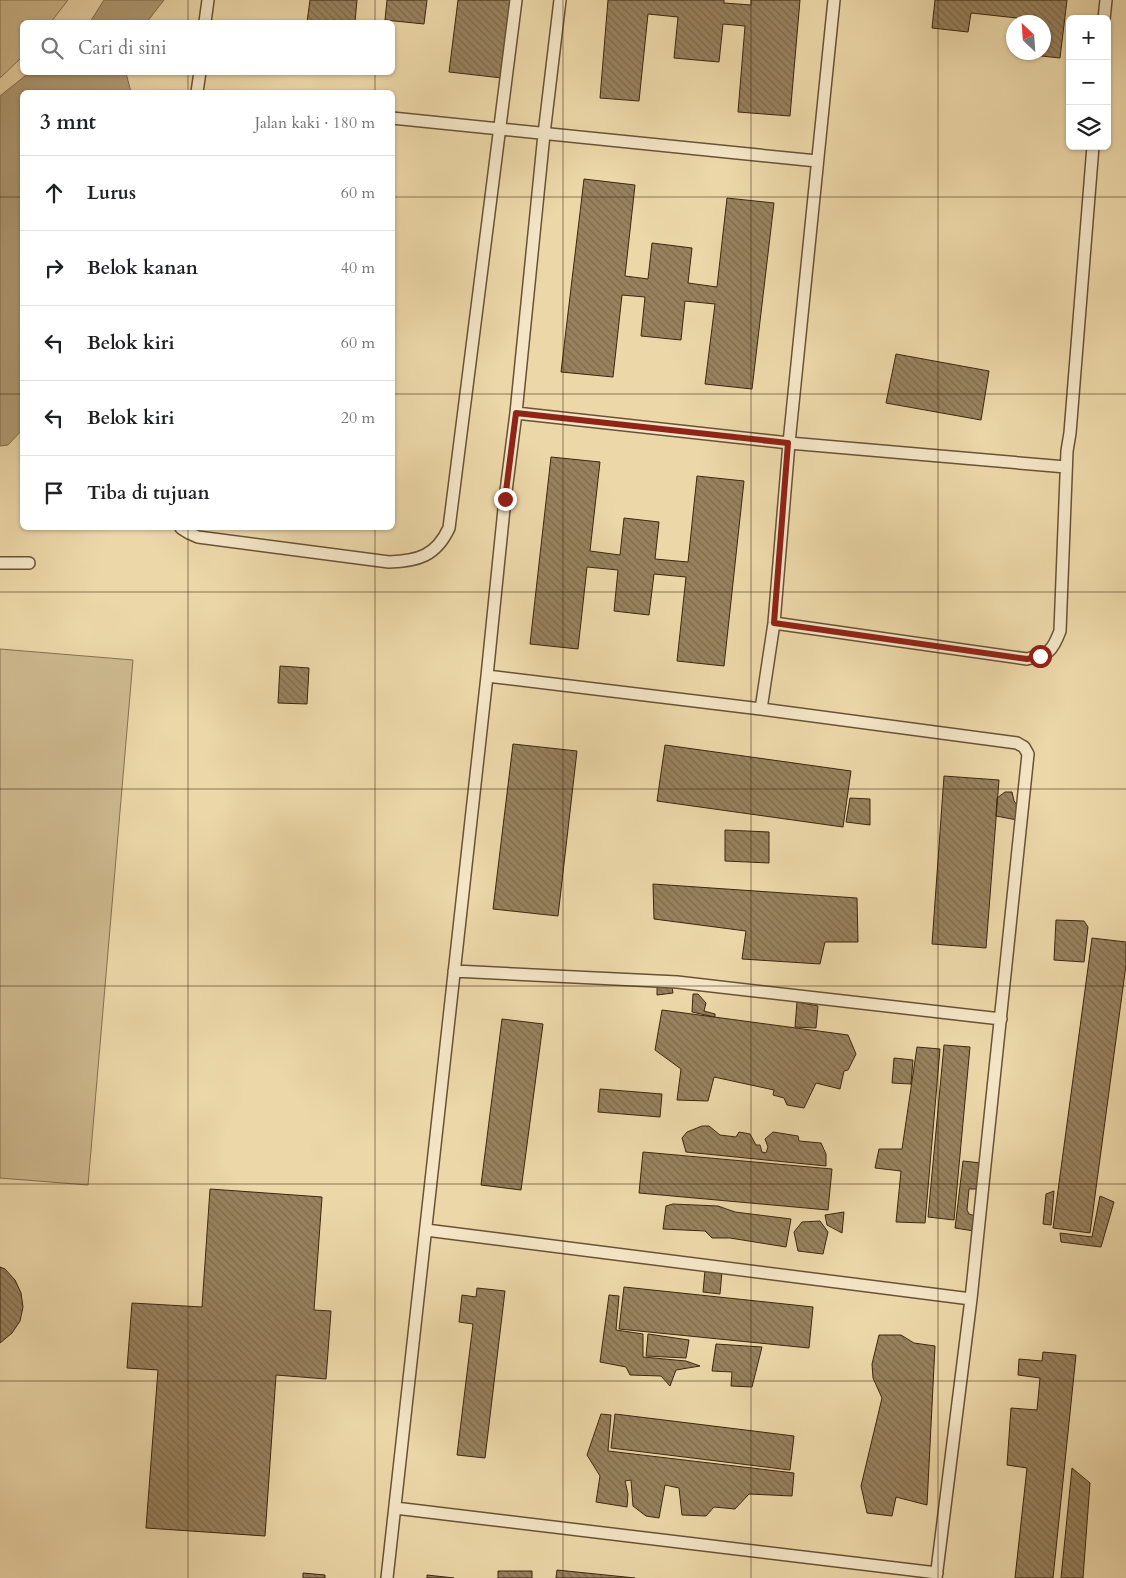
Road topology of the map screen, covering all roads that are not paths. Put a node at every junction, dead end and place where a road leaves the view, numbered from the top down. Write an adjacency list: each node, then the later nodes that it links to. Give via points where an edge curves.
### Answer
1 (208, 0): 7 (lane)
2 (516, 0): 11 (lane)
3 (560, 0): 12 (lane)
4 (834, 0): 14 (lane)
5 (1106, 0): 6 (lane)
6 (1104, 15)
7 (205, 20)
8 (200, 75): 9 (lane)
9 (197, 90)
10 (395, 118): 11 (lane)
11 (499, 130): 12 (lane); 18 (lane, via 449,528 444,540 425,556 409,562 389,562 198,537)
12 (544, 134): 14 (lane); 15 (lane)
13 (1094, 150): 17 (lane)
14 (817, 161): 16 (lane)
15 (516, 413): 16 (lane); 22 (lane)
16 (788, 443): 17 (lane); 21 (lane)
17 (1066, 467): 21 (lane, via 1060,631 1051,650 1040,656 1027,659)
18 (184, 530)
19 (0, 563): 20 (lane)
20 (29, 564)
21 (774, 623): 23 (lane)
22 (487, 676): 23 (lane); 24 (lane)
23 (761, 709): 25 (lane, via 1017,743 1024,747 1028,754)
24 (454, 971): 25 (lane, via 677,982); 26 (lane)
25 (1001, 1019): 27 (lane)
26 (426, 1230): 27 (lane); 28 (lane)
27 (971, 1299): 29 (lane)
28 (395, 1508): 29 (lane); 30 (lane)
29 (936, 1576)
30 (387, 1578)

